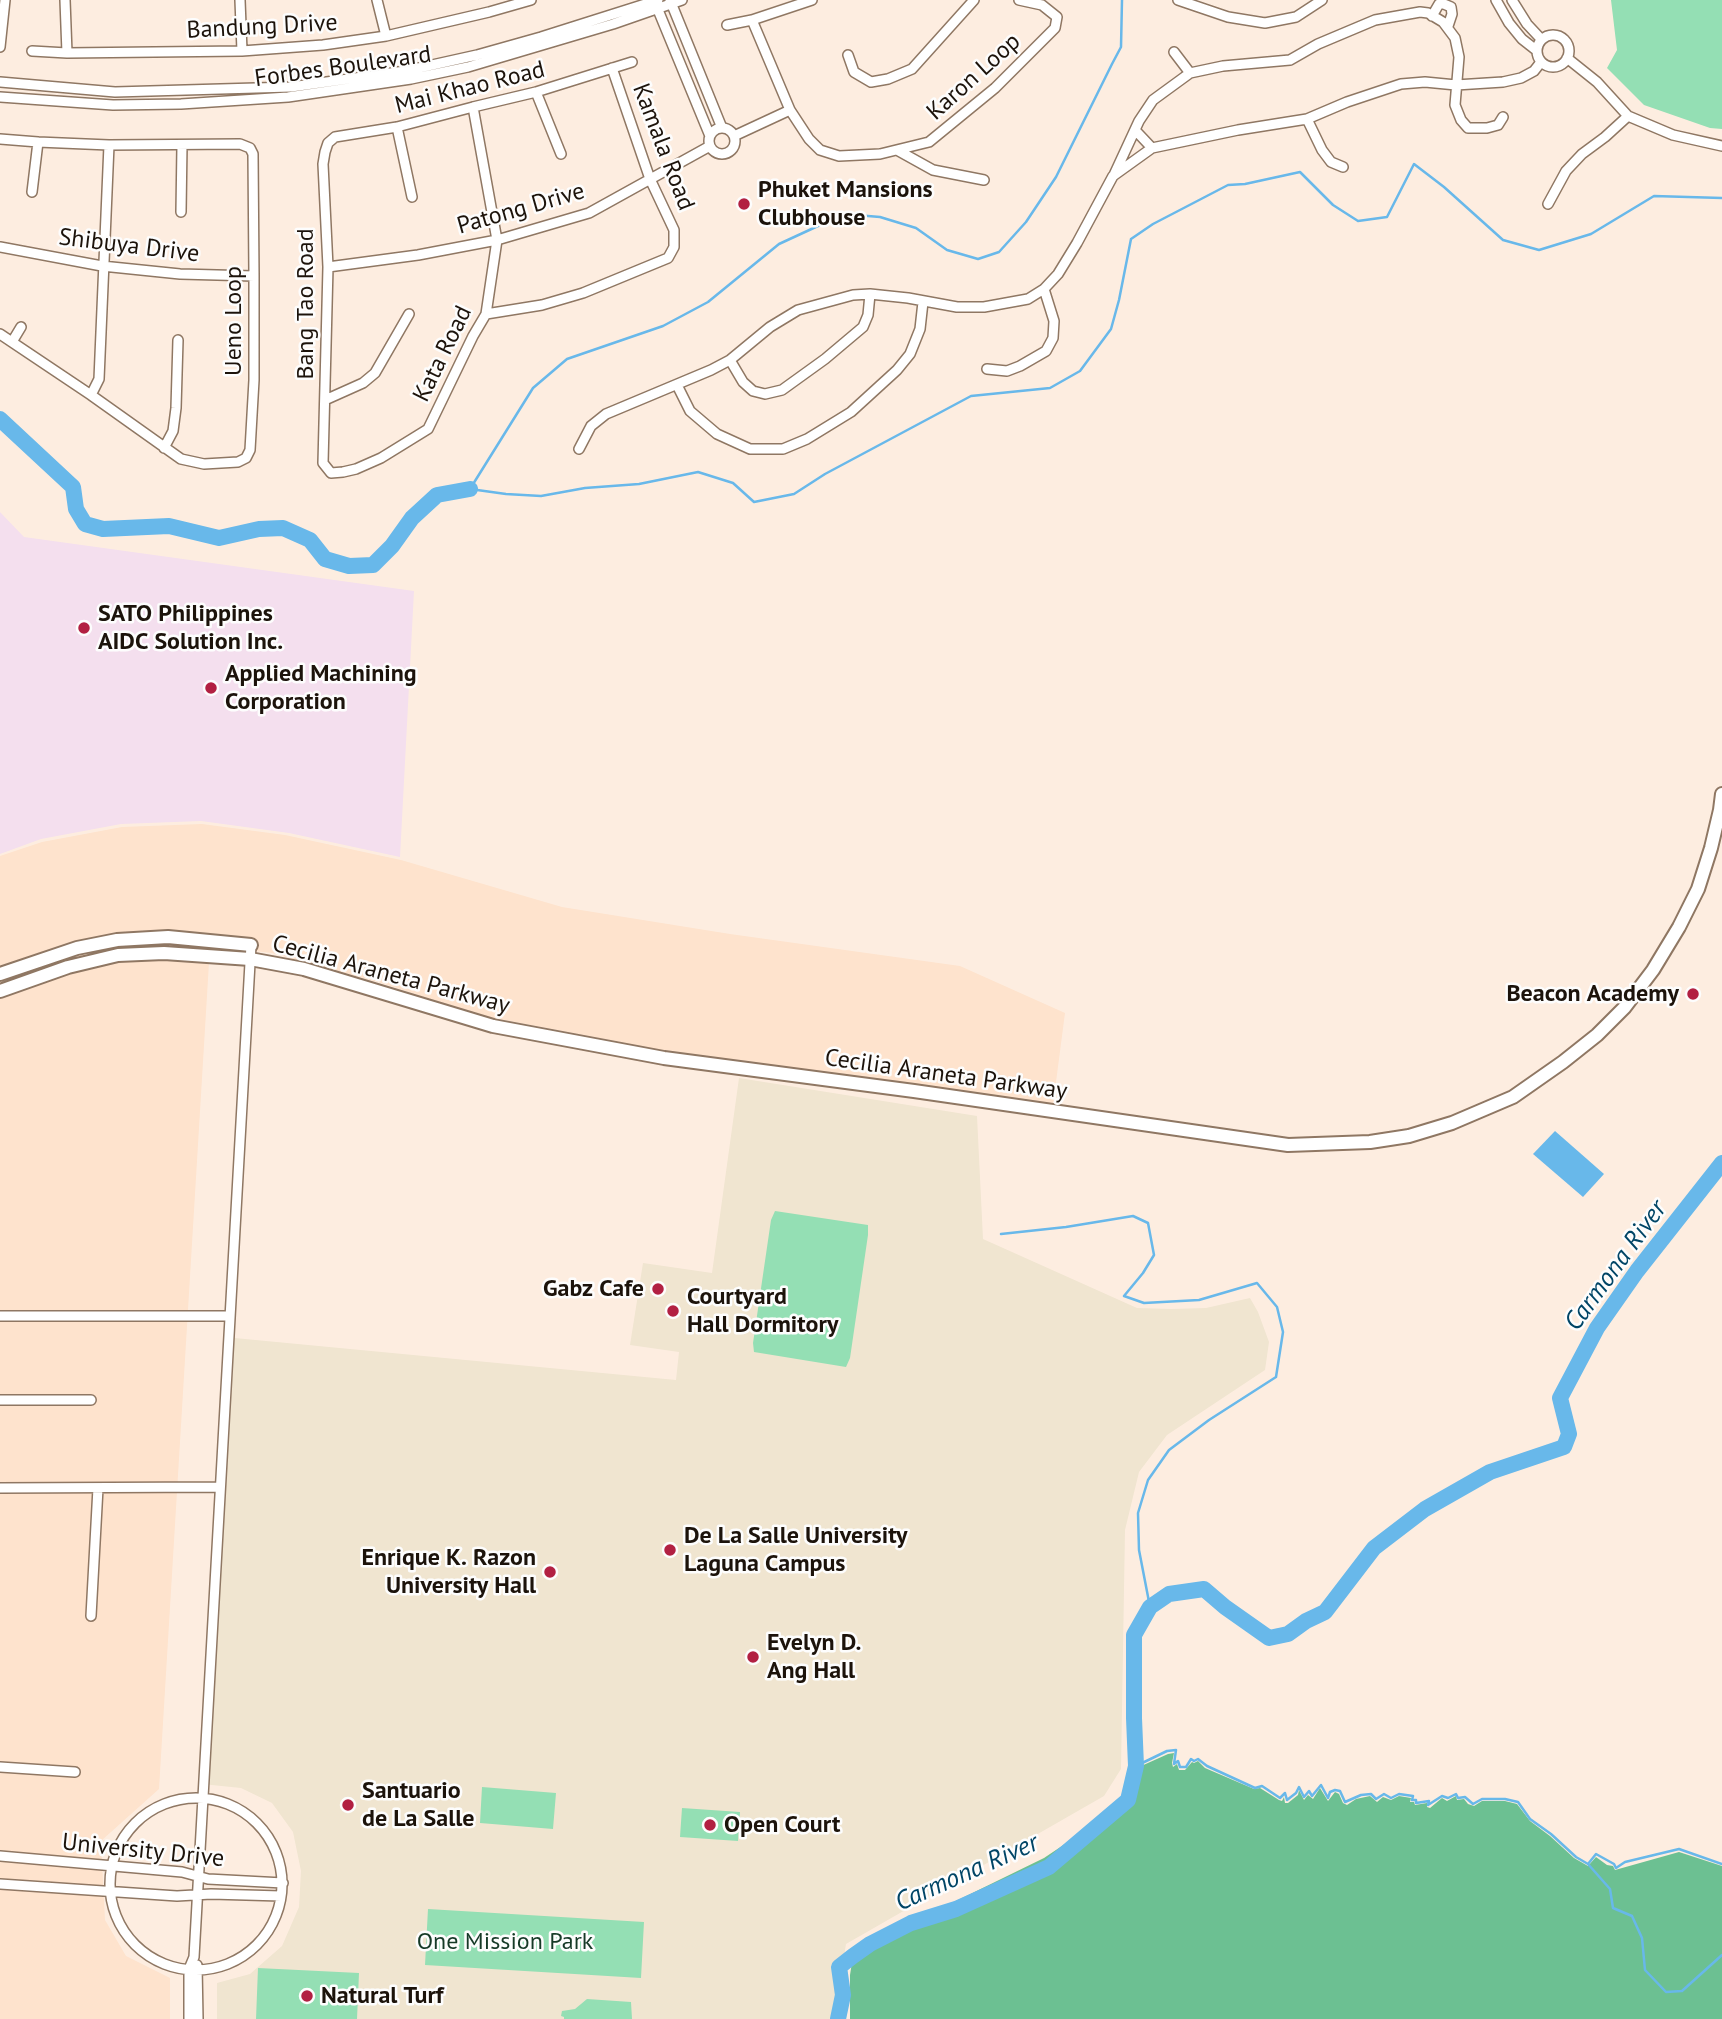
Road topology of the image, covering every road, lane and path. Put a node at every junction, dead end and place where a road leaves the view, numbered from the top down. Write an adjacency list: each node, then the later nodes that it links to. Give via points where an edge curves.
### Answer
1 (5, 0): 22 (street)
2 (65, 0): 27 (street)
3 (240, 0): 25 (street)
4 (377, 0): 20 (street)
5 (531, 0): 20 (street, Bandung Drive)
6 (682, 0): 14 (street, Forbes Boulevard)
7 (812, 0): 17 (street)
8 (974, 0): 28 (street, via 912,69 871,82 854,72)
9 (1019, 0): 55 (street, Karon Loop, via 1042,5 1057,17 1055,28 995,88 929,142)
10 (1178, 0): 11 (street, via 1228,18 1265,23 1296,17)
11 (1322, 0)
12 (1496, 0): 23 (street, via 1509,23)
13 (1512, 0): 21 (street)
14 (671, 2): 15 (street, Forbes Boulevard); 44 (street)
15 (657, 4): 34 (street, Forbes Boulevard, via 477,55 405,71 291,87 115,92); 37 (street, Forbes Boulevard, via 561,40 468,67 288,97 113,105); 49 (street)
16 (1432, 16): 19 (street); 19 (street, via 1439,4 1451,8); 33 (street, via 1420,12 1376,20 1290,60)
17 (752, 20): 18 (street); 39 (street, Karon Loop)
18 (727, 25)
19 (1448, 26): 35 (street, via 1460,57)
20 (386, 36): 25 (street, Bandung Drive)
21 (1541, 39): 23 (street); 29 (street, via 1561,36 1569,49)
22 (0, 47)
23 (1536, 50): 31 (street)
24 (32, 51): 27 (street, Bandung Drive)
25 (242, 51): 27 (street, Bandung Drive)
26 (1174, 52): 33 (street)
27 (67, 53)
28 (848, 55)
29 (1567, 58): 31 (street, via 1555,67); 40 (street)
30 (632, 62): 32 (street, Mai Khao Road)
31 (1541, 62): 35 (street, via 1521,78)
32 (612, 68): 36 (street, Mai Khao Road); 59 (street, Kamala Road)
33 (1190, 73): 45 (street, via 1153,100)
34 (0, 82)
35 (1456, 85): 41 (street, via 1455,105 1468,128 1498,125); 42 (street, via 1401,84)
36 (536, 92): 38 (street, Mai Khao Road); 56 (street)
37 (0, 97)
38 (473, 107): 43 (street, Mai Khao Road); 65 (street, Kata Road)
39 (790, 110): 46 (street); 55 (street, Karon Loop, via 820,150 839,156)
40 (1628, 116): 53 (street, via 1672,135); 63 (street, via 1582,153)
41 (1503, 117)
42 (1307, 119): 54 (street); 57 (street, via 1331,162)
43 (397, 127): 47 (street, Mai Khao Road); 62 (street)
44 (722, 128): 46 (street); 49 (street, via 715,130)
45 (1135, 130): 54 (street); 58 (street)
46 (734, 136): 49 (street, via 733,148 727,153 719,153)
47 (335, 137): 68 (street, Bang Tao Road, via 328,143 323,164)
48 (0, 139): 50 (street, Ueno Loop)
49 (710, 141): 59 (street, Patong Drive)
50 (37, 142): 51 (street, Ueno Loop); 61 (street)
51 (109, 145): 52 (street, Ueno Loop); 67 (street)
52 (182, 145): 64 (street); 69 (street, Ueno Loop, via 240,144 250,148)
53 (1722, 146)
54 (1152, 148): 58 (street)
55 (897, 150): 60 (street, via 933,170)
56 (561, 154)
57 (1343, 167)
58 (1113, 176): 70 (street, via 1077,243)
59 (650, 179): 65 (street, Patong Drive, via 589,213); 74 (street, Kamala Road, via 674,230 674,247 668,258 573,296)
60 (984, 180)
61 (33, 192)
62 (412, 197)
63 (1548, 204)
64 (181, 212)
65 (497, 240): 68 (street, Patong Drive); 74 (street, Kata Road)
66 (0, 247): 67 (street, Shibuya Drive)
67 (102, 266): 69 (street, Shibuya Drive); 82 (street, via 99,379)
68 (328, 267): 83 (street, Bang Tao Road)
69 (254, 276): 84 (street, Ueno Loop, via 252,441 246,458 192,463)
70 (1044, 289): 72 (street, via 1028,299 984,307); 80 (street, via 1054,321 1046,351 1007,371)
71 (870, 294): 72 (street); 79 (street, via 798,310); 79 (street, via 863,327 782,390 752,391)
72 (923, 302): 81 (street, via 920,329 910,354 897,370 851,412 783,449 750,449 717,434 690,411)
73 (409, 314): 83 (street, via 374,373)
74 (486, 314): 86 (street, Kata Road, via 428,429 381,458 356,469)
75 (22, 327): 78 (street)
76 (0, 334): 78 (street, Ueno Loop)
77 (178, 340): 84 (street, via 176,408 173,431)
78 (12, 342): 82 (street, Ueno Loop)
79 (730, 359): 81 (street)
80 (987, 369)
81 (677, 385): 85 (street, via 606,414 591,426)
82 (91, 395): 84 (street, Ueno Loop)
83 (325, 400): 86 (street, Bang Tao Road, via 323,463)
84 (164, 448)
85 (579, 449)
86 (331, 472)
87 (1722, 793): 89 (street, Cecilia Araneta Parkway, via 1698,889 1679,927 1625,1007 1597,1035 1513,1097 1452,1123 1370,1142 1287,1145 702,1064 493,1026 304,970)
88 (251, 945): 89 (street); 90 (street, Cecilia Araneta Parkway, via 168,937 117,940)
89 (250, 959): 91 (street, Cecilia Araneta Parkway, via 118,955); 93 (street)
90 (0, 974)
91 (0, 991)
92 (0, 1316): 93 (street)
93 (230, 1316): 96 (street)
94 (0, 1400): 95 (street)
95 (91, 1400)
96 (220, 1487): 98 (street); 102 (street)
97 (0, 1488): 98 (street)
98 (98, 1488): 99 (street)
99 (91, 1616)
100 (0, 1767): 101 (street)
101 (75, 1772)
102 (201, 1798): 104 (street, via 184,1798 145,1814 124,1836); 105 (street); 106 (street, via 224,1802 259,1825 280,1862)
103 (0, 1856): 104 (street, University Drive)
104 (111, 1864): 105 (street, University Drive); 108 (street)
105 (198, 1876): 106 (street, University Drive); 109 (street)
106 (282, 1883): 110 (street)
107 (0, 1884): 108 (street, University Drive)
108 (110, 1891): 109 (street, University Drive); 111 (street, via 119,1923 141,1950 171,1966)
109 (197, 1895): 110 (street, University Drive); 111 (street)
110 (282, 1896): 111 (street, via 266,1934 252,1949 216,1967)
111 (194, 1969): 112 (street); 113 (street)
112 (189, 2019)
113 (198, 2019)

